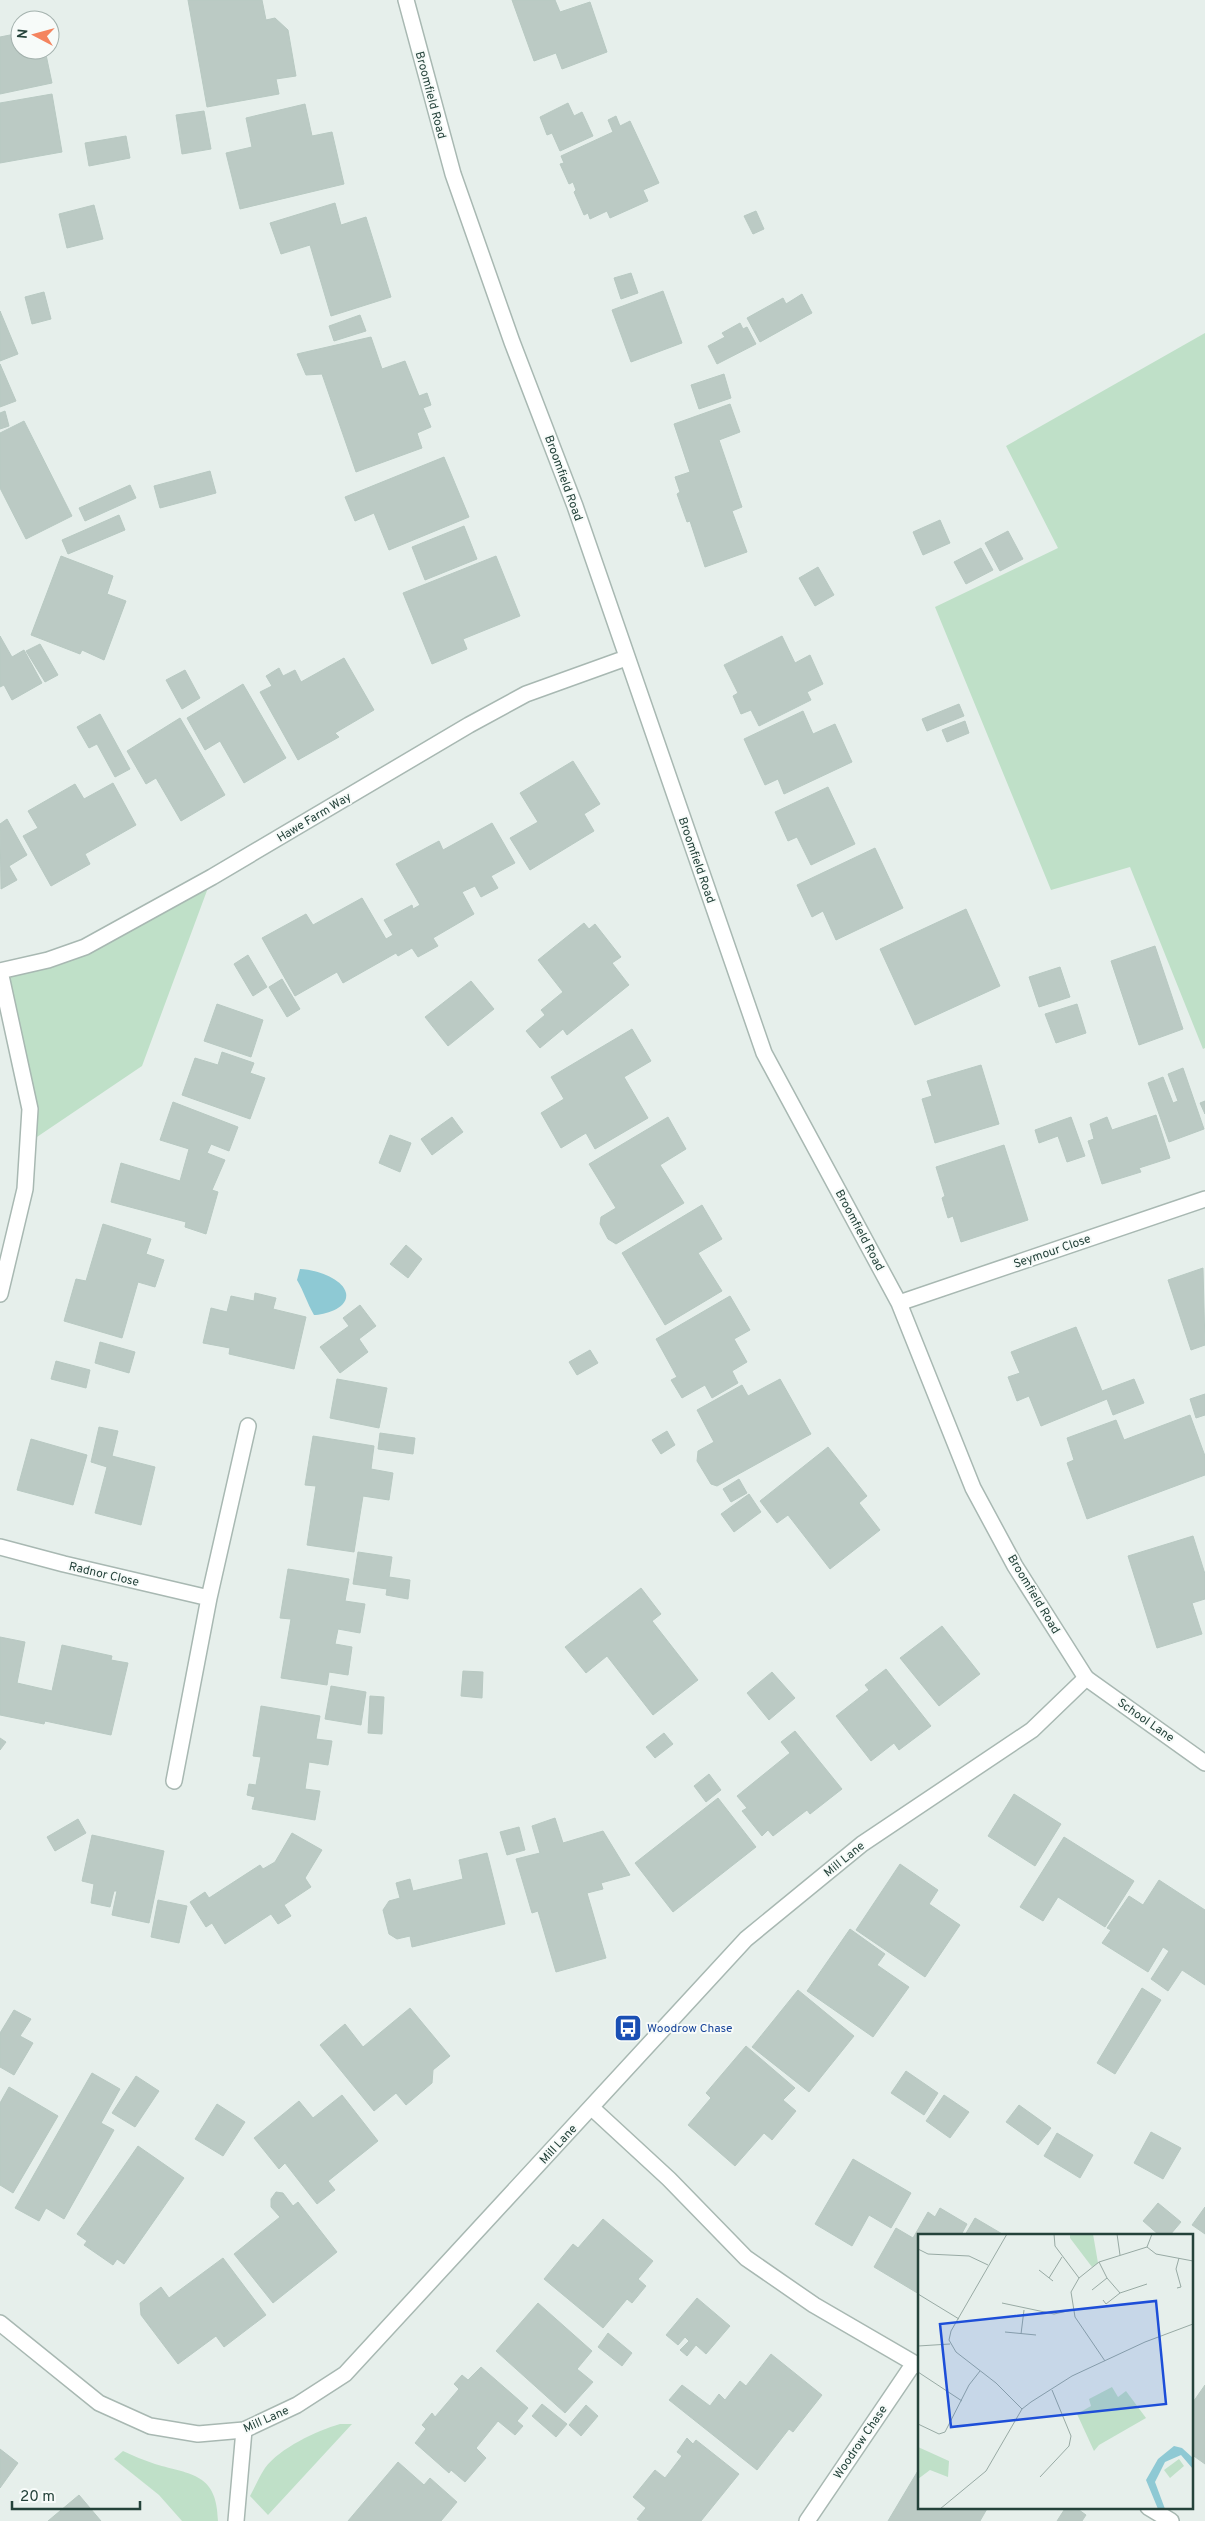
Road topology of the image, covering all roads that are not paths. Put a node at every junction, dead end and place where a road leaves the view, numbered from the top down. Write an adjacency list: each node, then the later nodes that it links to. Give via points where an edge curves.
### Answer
1 (406, 0): 2 (street, Broomfield Road, via 453,174 512,342 575,506)
2 (626, 658): 3 (street, Hawe Farm Way, via 526,694 85,947); 6 (street, Broomfield Road, via 764,1053)
3 (0, 971): 5 (street, via 30,1109 25,1189)
4 (1205, 1199): 6 (street, Seymour Close)
5 (0, 1294)
6 (899, 1303): 10 (street, Broomfield Road, via 973,1488 1015,1566)
7 (248, 1426): 9 (street)
8 (0, 1547): 9 (street, Radnor Close)
9 (210, 1598): 12 (street)
10 (1086, 1678): 11 (street, School Lane); 13 (street, Mill Lane, via 1032,1730 862,1844 746,1939)
11 (1205, 1762)
12 (174, 1782)
13 (592, 2108): 15 (street, Woodrow Chase, via 669,2179 746,2258 814,2305); 16 (street, Mill Lane, via 345,2374 297,2405)
14 (0, 2323): 16 (street, Mill Lane, via 99,2403 150,2426 198,2434)
15 (916, 2364): 19 (street, Woodrow Chase)
16 (244, 2430): 18 (street)
17 (1150, 2508): 20 (street)
18 (236, 2521)
19 (807, 2521)
20 (1170, 2521)

